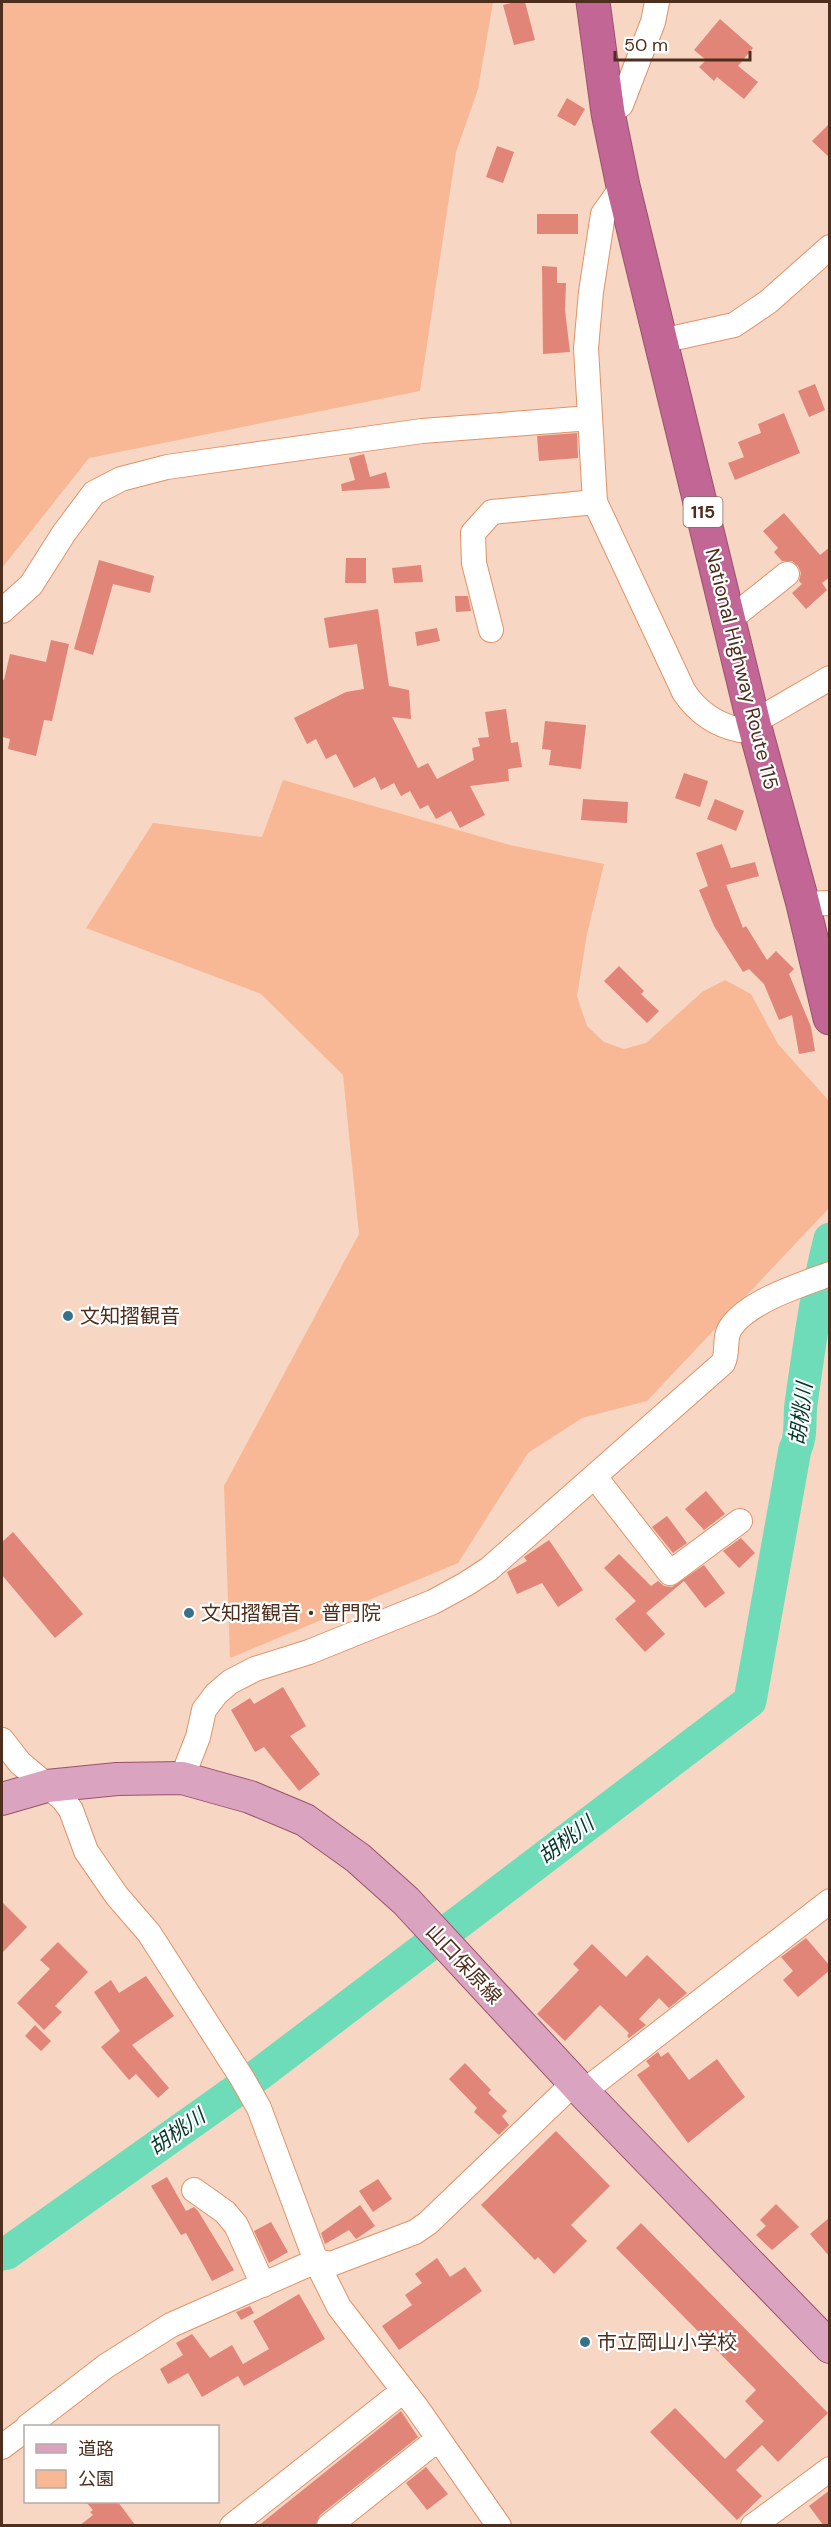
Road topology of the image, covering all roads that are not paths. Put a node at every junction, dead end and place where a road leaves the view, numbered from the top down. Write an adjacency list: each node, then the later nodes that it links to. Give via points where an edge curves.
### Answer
1 (593, 2): 3 (highway, National Highway Route 115 / 115)
2 (657, 2): 3 (street, via 621,105)
3 (608, 113): 4 (highway, National Highway Route 115 / 115)
4 (623, 186): 6 (highway, National Highway Route 115 / 115); 7 (street, via 603,214 591,292 586,348)
5 (830, 247): 6 (street, via 768,302 735,325)
6 (661, 341): 11 (highway, National Highway Route 115 / 115)
7 (590, 418): 8 (street); 10 (street, via 422,431 167,466 121,479 94,493 31,585)
8 (595, 502): 12 (street, via 492,512 473,533 474,563); 14 (street, via 692,703 705,716 728,727 740,730)
9 (787, 574): 11 (street)
10 (2, 611)
11 (729, 620): 14 (highway, National Highway Route 115 / 115)
12 (491, 630)
13 (830, 678): 14 (street)
14 (754, 724): 15 (highway, National Highway Route 115 / 115)
15 (816, 903): 16 (highway, National Highway Route 115 / 115)
16 (830, 1018)
17 (830, 1274): 18 (street, via 790,1288 744,1312 729,1329 723,1363)
18 (595, 1476): 19 (street, via 670,1573); 21 (street, via 489,1569 453,1592 230,1682 204,1710)
19 (740, 1521)
20 (2, 1740): 22 (street, via 20,1763)
21 (182, 1778): 22 (main road, 山口保原線); 25 (main road, 山口保原線, via 250,1797 305,1820 358,1858 406,1901)
22 (47, 1786): 23 (main road, 山口保原線); 27 (street, via 71,1810 86,1851 148,1933 259,2108)
23 (2, 1799)
24 (830, 1901): 25 (street)
25 (579, 2087): 27 (street, via 415,2232 331,2264); 29 (main road, 山口保原線)
26 (194, 2190): 28 (street, via 225,2212 236,2226)
27 (316, 2261): 28 (street); 30 (street, via 339,2307)
28 (263, 2285): 31 (street, via 171,2325 119,2356)
29 (830, 2347)
30 (403, 2391): 33 (street); 37 (street)
31 (31, 2425)
32 (24, 2430): 34 (street)
33 (438, 2439): 38 (street); 39 (street)
34 (2, 2447)
35 (830, 2469): 36 (street)
36 (782, 2517): 40 (street)
37 (232, 2526)
38 (329, 2526)
39 (499, 2526)
40 (753, 2526)

